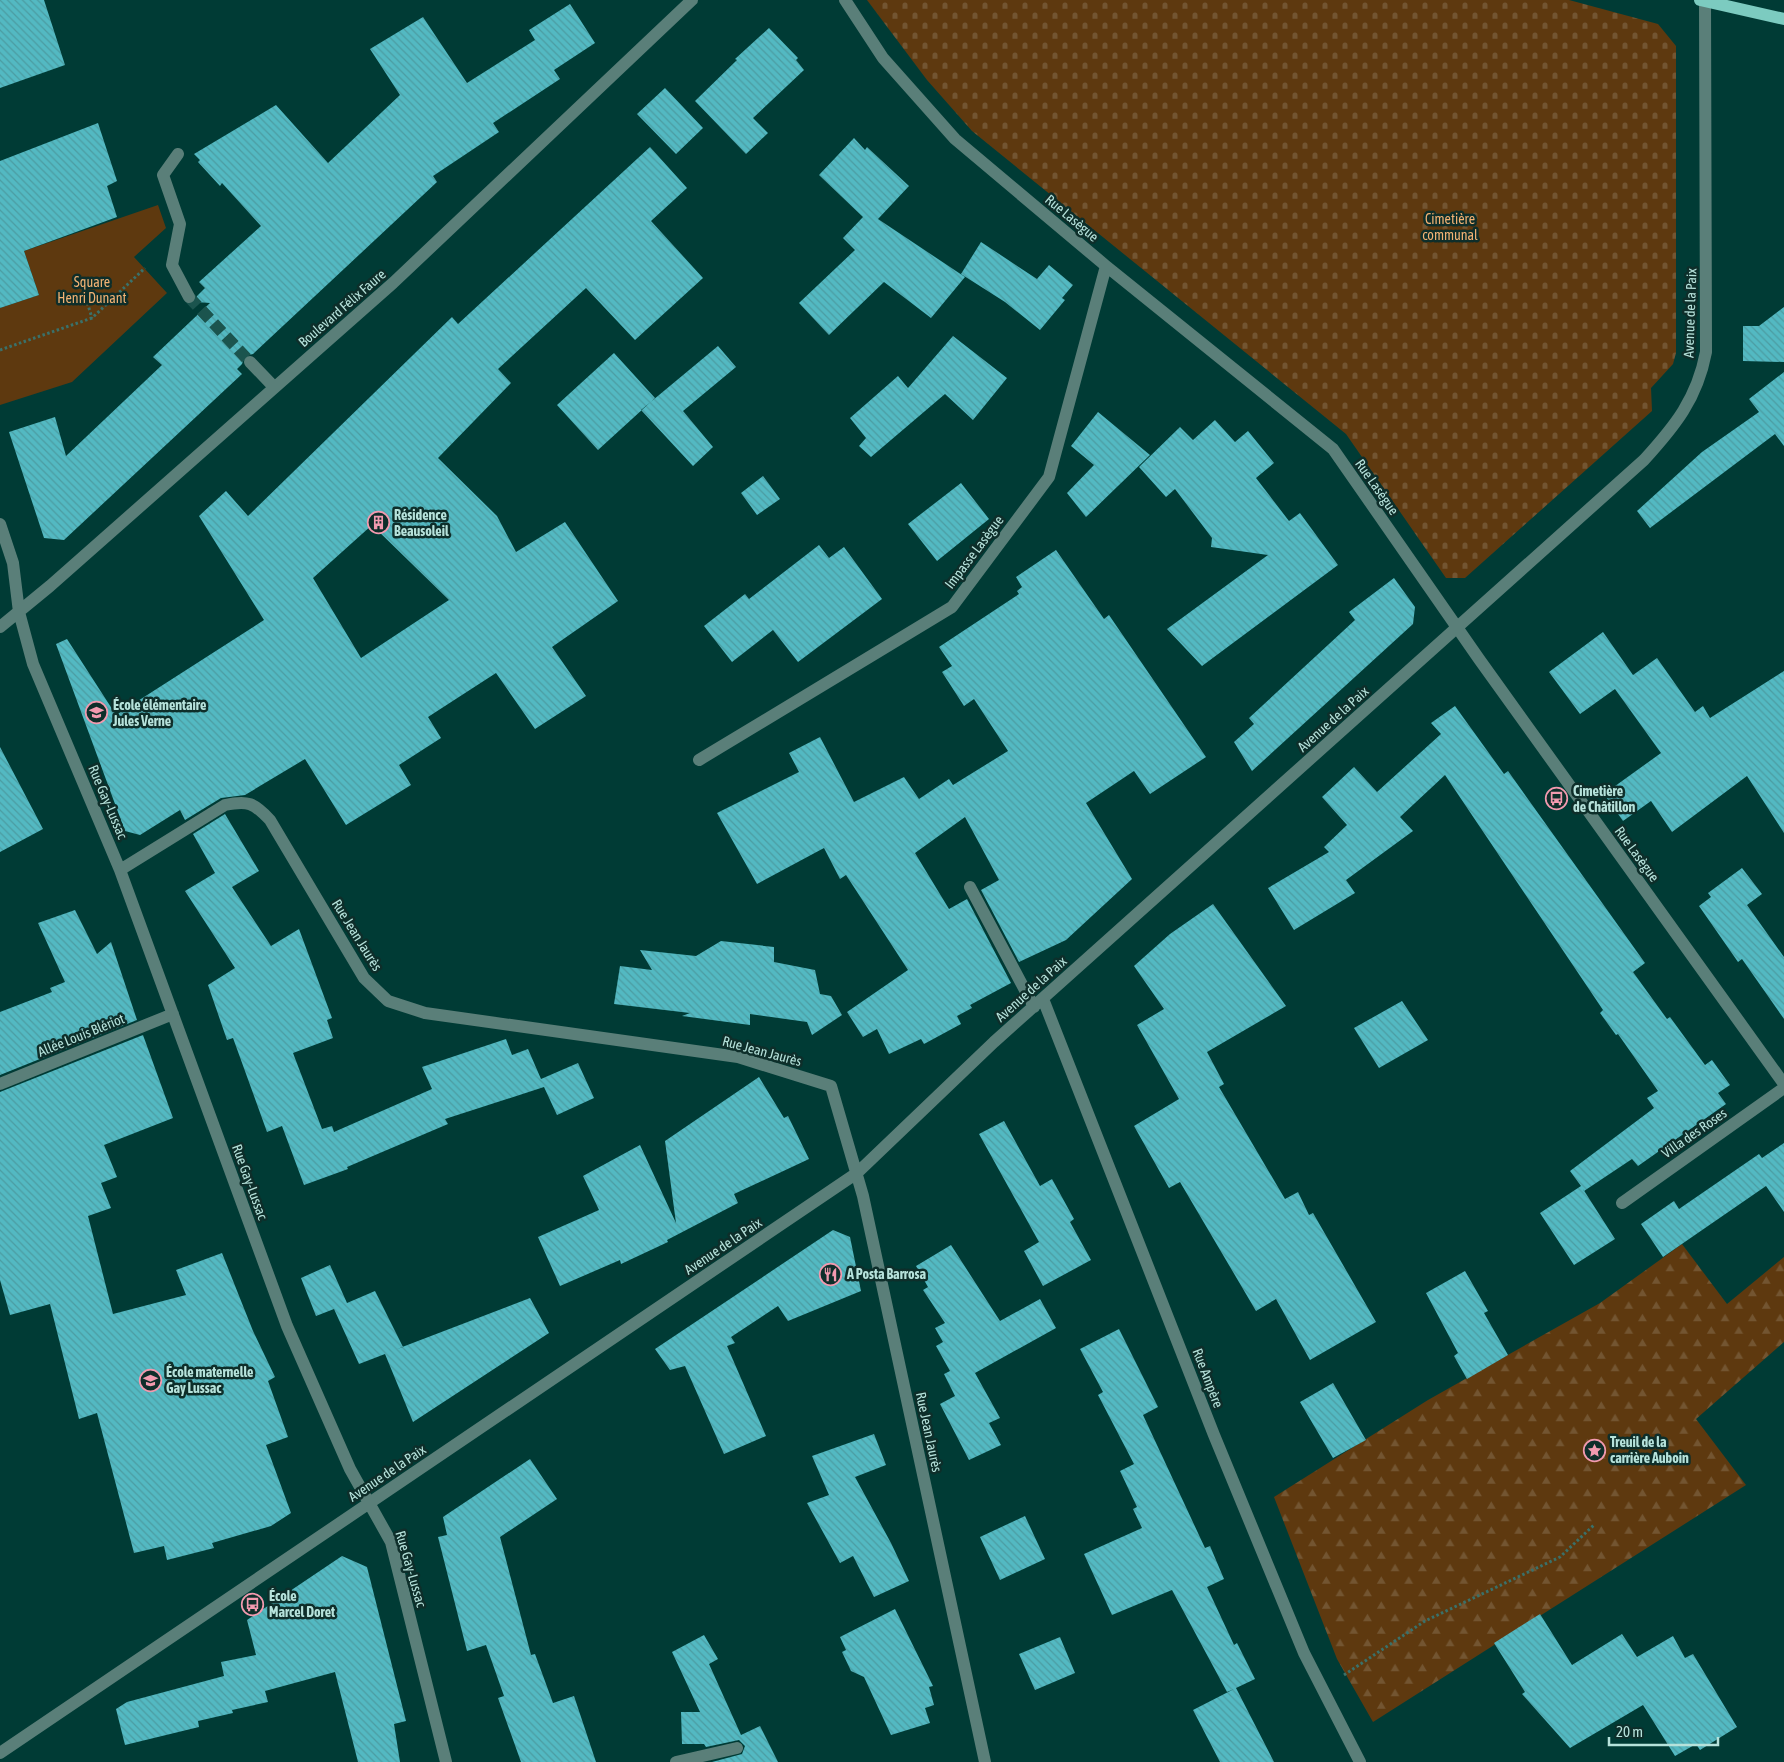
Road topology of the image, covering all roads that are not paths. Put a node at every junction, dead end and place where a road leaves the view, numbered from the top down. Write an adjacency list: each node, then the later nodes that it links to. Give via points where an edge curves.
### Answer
1 (692, 0): 9 (street, Boulevard Félix Faure, via 393,283)
2 (845, 0): 6 (street, Rue Lasègue, via 883,58 954,139)
3 (1702, 1): 4 (main road); 13 (street, Avenue de la Paix, via 1707,332 1701,378 1674,428 1644,460)
4 (1784, 19)
5 (178, 154): 7 (street, via 163,175 180,224 172,265)
6 (1106, 266): 13 (street, Rue Lasègue, via 1333,449); 14 (street, Impasse Lasègue, via 1049,477 952,606)
7 (189, 297)
8 (250, 362): 9 (street)
9 (274, 387): 11 (street, Boulevard Félix Faure)
10 (0, 524): 11 (street, Rue Gay-Lussac, via 13,563)
11 (19, 612): 12 (street, Boulevard Félix Faure); 15 (street, Rue Gay-Lussac, via 33,664)
12 (0, 627)
13 (1457, 629): 17 (street, Avenue de la Paix); 20 (street, Rue Lasègue)
14 (699, 760)
15 (120, 870): 18 (street, Rue Gay-Lussac); 21 (street, Rue Jean Jaurès, via 225,804 242,802 257,807 270,820 364,978 388,1001 425,1013 738,1057 832,1086)
16 (970, 887): 17 (street, Rue Ampère)
17 (1038, 1003): 21 (street, Avenue de la Paix); 29 (street, Rue Ampère, via 1304,1653)
18 (173, 1014): 19 (street, Allée Louis Blériot); 23 (street, Rue Gay-Lussac, via 287,1326 350,1469)
19 (0, 1084)
20 (1784, 1086): 22 (street, Villa des Roses)
21 (857, 1173): 23 (street, Avenue de la Paix); 28 (street, Rue Jean Jaurès)
22 (1622, 1203)
23 (370, 1503): 25 (street, Avenue de la Paix); 26 (street, Rue Gay-Lussac, via 391,1542)
24 (737, 1748): 27 (street)
25 (0, 1753)
26 (446, 1762)
27 (676, 1762)
28 (985, 1762)
29 (1360, 1762)

